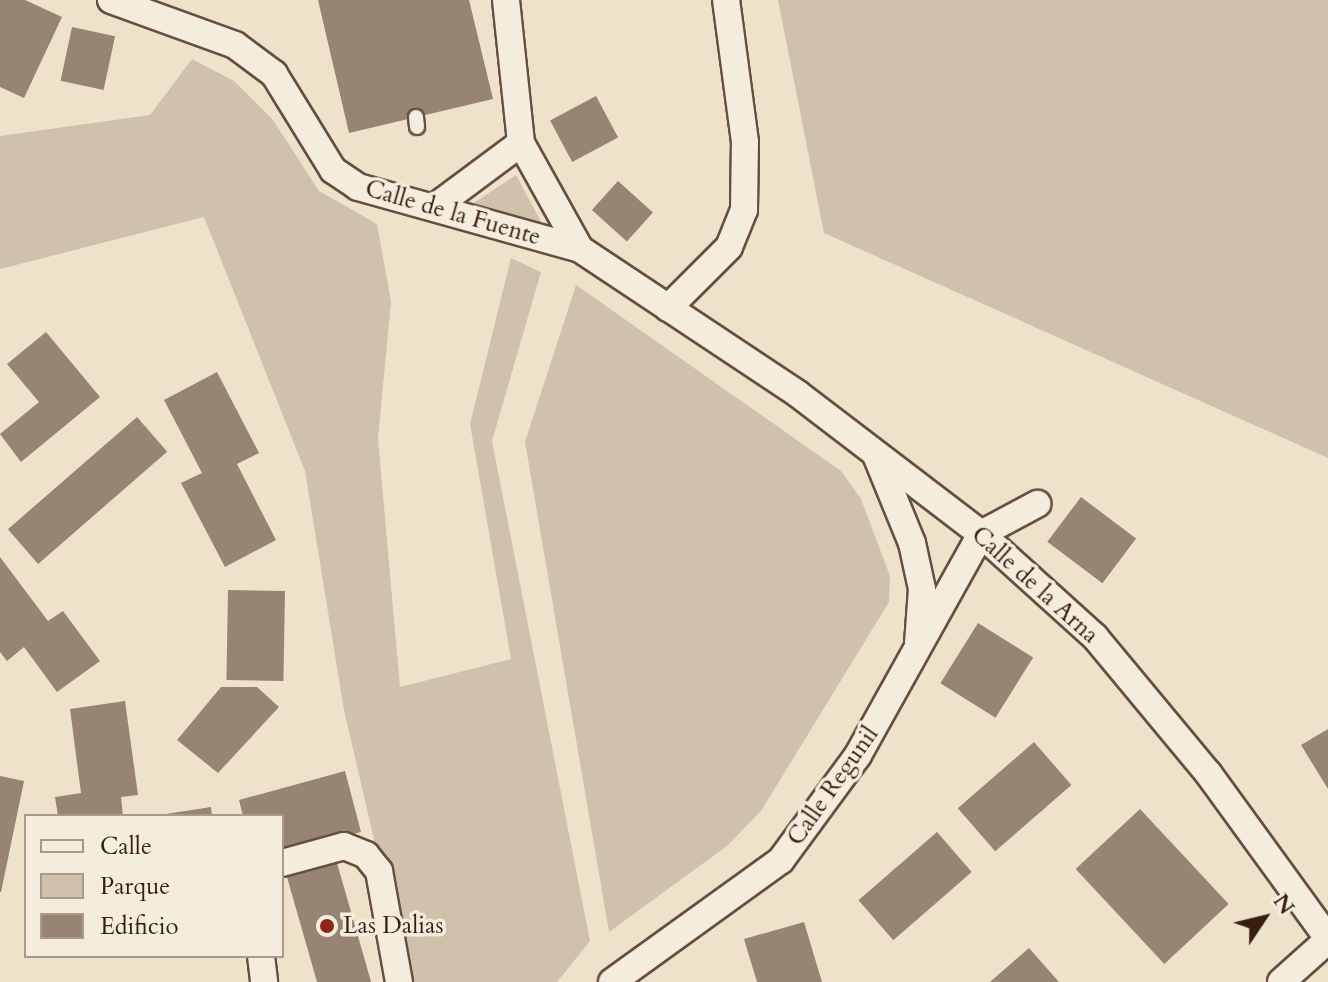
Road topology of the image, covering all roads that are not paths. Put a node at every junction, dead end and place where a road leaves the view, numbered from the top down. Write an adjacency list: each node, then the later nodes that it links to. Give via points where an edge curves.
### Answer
1 (111, 0): 5 (street, Calle de la Fuente, via 235,45 274,74 333,170 358,187)
2 (506, 0): 4 (street, Calle de la Arna)
3 (726, 0): 7 (street, via 745,142 744,210 729,247)
4 (521, 143): 5 (street); 6 (street, Calle de la Arna)
5 (435, 207): 6 (street, Calle de la Fuente)
6 (580, 249): 7 (street, Calle de la Arna)
7 (668, 308): 8 (street, Calle de la Arna)
8 (876, 455): 10 (street, Calle de la Arna); 11 (street, Calle Regunil, via 922,589)
9 (1037, 504): 10 (street)
10 (981, 534): 11 (street, Calle Regunil); 13 (street, Calle de la Arna, via 1095,637 1208,773)
11 (917, 654): 17 (street, Calle Regunil, via 827,803 781,860)
12 (284, 862): 16 (street, via 344,846 366,855 379,871)
13 (1328, 939): 18 (street)
14 (261, 958): 15 (street)
15 (264, 982)
16 (399, 982)
17 (612, 982)
18 (1281, 982)

